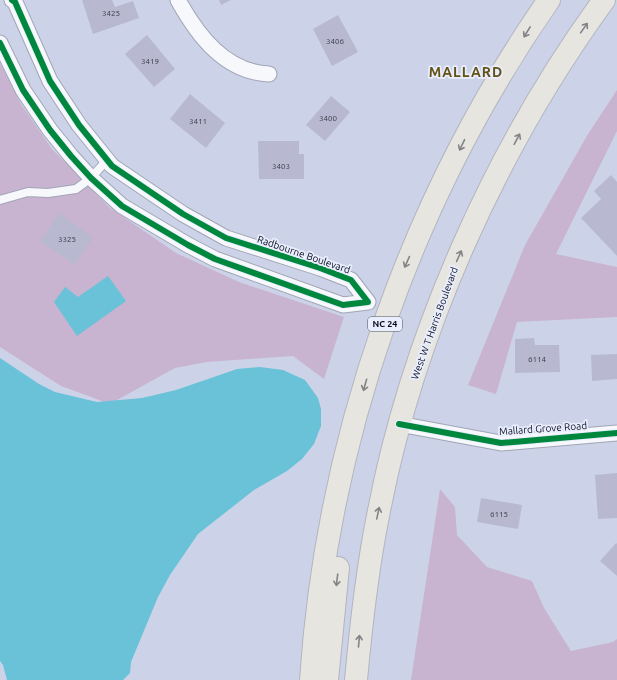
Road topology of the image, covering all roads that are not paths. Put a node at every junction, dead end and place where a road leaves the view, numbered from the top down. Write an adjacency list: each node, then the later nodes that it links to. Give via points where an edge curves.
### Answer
1 (12, 0): 7 (street, Radbourne Boulevard, via 50,81 79,125)
2 (178, 0): 6 (street, via 206,41 221,56 234,66 250,72)
3 (549, 0): 11 (main road, NC 24, one-way to 11, via 497,81 466,137 408,261)
4 (604, 0): 12 (main road, West W T Harris Boulevard, one-way to 4, via 435,314 485,198 560,63)
5 (0, 44): 8 (street, via 23,90 50,130)
6 (269, 74)
7 (107, 160): 8 (lane); 10 (street, Radbourne Boulevard, via 112,166 184,214 226,238 351,280)
8 (91, 178): 9 (lane, via 76,189 48,193 28,192); 10 (street, via 122,206 215,259 343,305)
9 (0, 200)
10 (368, 302): 11 (street, Radbourne Boulevard)
11 (389, 311): 14 (main road, NC 24, one-way to 14)
12 (400, 424): 13 (street, Mallard Grove Road, via 501,443); 17 (main road, West W T Harris Boulevard, one-way to 12, via 376,522)
13 (617, 433)
14 (345, 457): 15 (main road, NC 24, via 326,550); 16 (main road, one-way to 16, via 341,546)
15 (311, 680)
16 (327, 680)
17 (356, 680)

